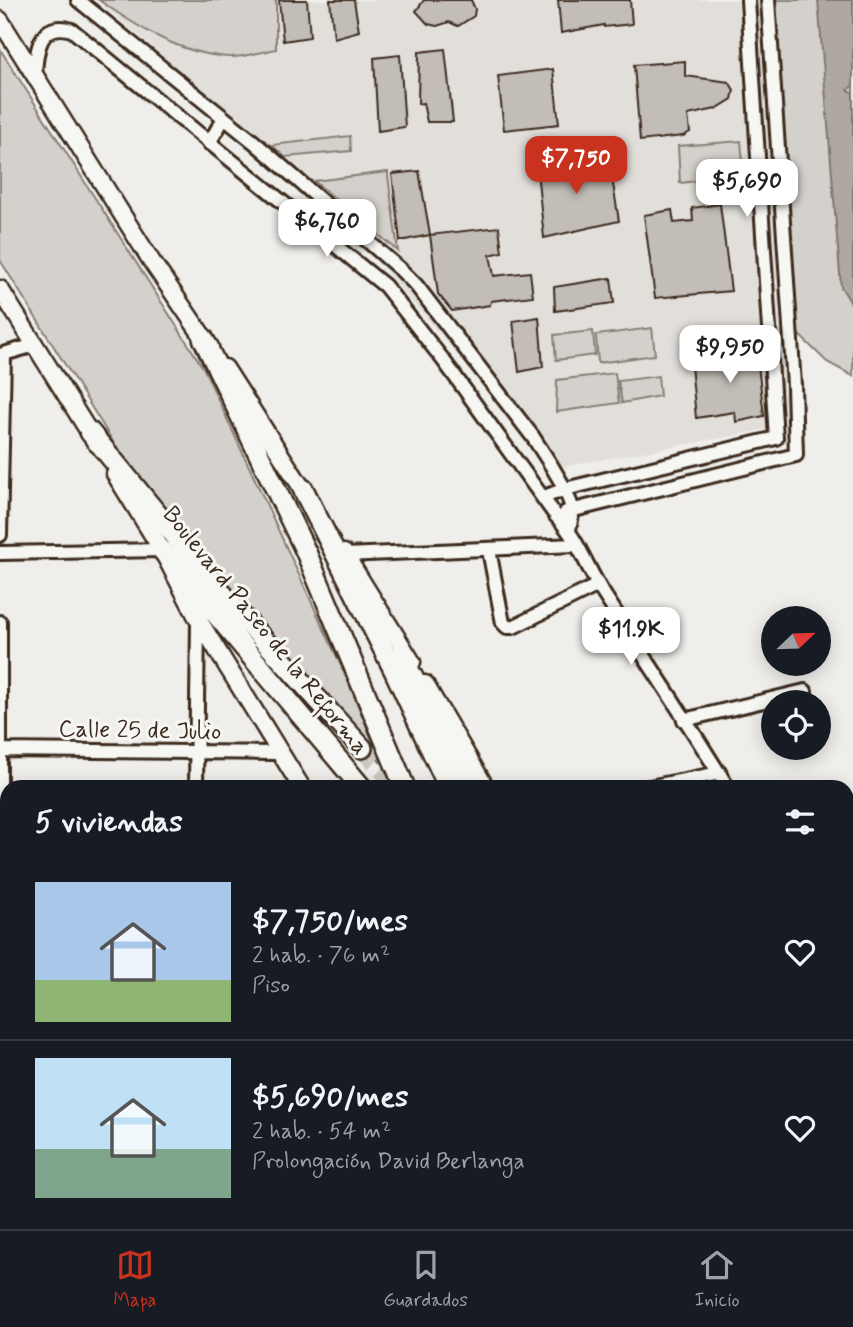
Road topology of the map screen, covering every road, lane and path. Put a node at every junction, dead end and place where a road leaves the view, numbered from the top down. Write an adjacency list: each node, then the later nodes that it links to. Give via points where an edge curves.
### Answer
1 (78, 0): 6 (street)
2 (748, 0): 16 (street, via 776,438)
3 (768, 0): 18 (street, via 796,455)
4 (0, 20): 5 (main road, Boulevard Paseo de la Reforma)
5 (35, 75): 7 (street, via 36,47 43,38 51,31 72,30); 11 (main road, Boulevard Paseo de la Reforma)
6 (224, 118): 7 (street); 8 (street)
7 (209, 142): 9 (street)
8 (401, 270): 9 (street); 16 (street, via 533,438)
9 (384, 286): 17 (street)
10 (0, 289): 12 (main road, Boulevard Paseo de la Reforma)
11 (203, 338): 15 (main road, Boulevard Paseo de la Reforma); 43 (highway, Boulevard Paseo de la Reforma, via 306,552)
12 (34, 345): 13 (street); 14 (main road, Boulevard Paseo de la Reforma)
13 (2, 356): 21 (street)
14 (90, 432): 23 (main road, Boulevard Paseo de la Reforma); 34 (highway, via 230,603)
15 (303, 489): 26 (main road, Boulevard Paseo de la Reforma); 44 (highway)
16 (565, 489): 17 (street); 18 (street)
17 (544, 497): 19 (street)
18 (573, 510): 19 (street); 20 (street)
19 (556, 516): 20 (street)
20 (569, 530): 22 (street)
21 (0, 535)
22 (575, 545): 24 (street); 27 (street)
23 (162, 550): 25 (street); 29 (main road); 33 (highway, Boulevard Paseo de la Reforma)
24 (489, 550): 26 (street); 27 (street, via 507,627)
25 (0, 553)
26 (345, 555): 28 (main road, Boulevard Paseo de la Reforma)
27 (598, 585): 32 (street)
28 (377, 608): 45 (highway); 46 (main road, Boulevard Paseo de la Reforma)
29 (198, 619): 36 (street); 37 (main road)
30 (0, 622): 35 (street)
31 (761, 702): 32 (street)
32 (684, 720): 38 (street)
33 (322, 742): 41 (highway); 42 (highway, Boulevard Paseo de la Reforma)
34 (362, 748)
35 (0, 750): 36 (street, Calle 25 de Julio); 49 (street)
36 (196, 753): 37 (street, Calle 25 de Julio); 39 (street)
37 (280, 753): 40 (main road)
38 (720, 774): 47 (street); 48 (street)
39 (196, 780)
40 (297, 780)
41 (343, 780)
42 (355, 780)
43 (402, 780)
44 (445, 780)
45 (465, 780)
46 (481, 780)
47 (687, 780)
48 (723, 780)
49 (0, 882)

